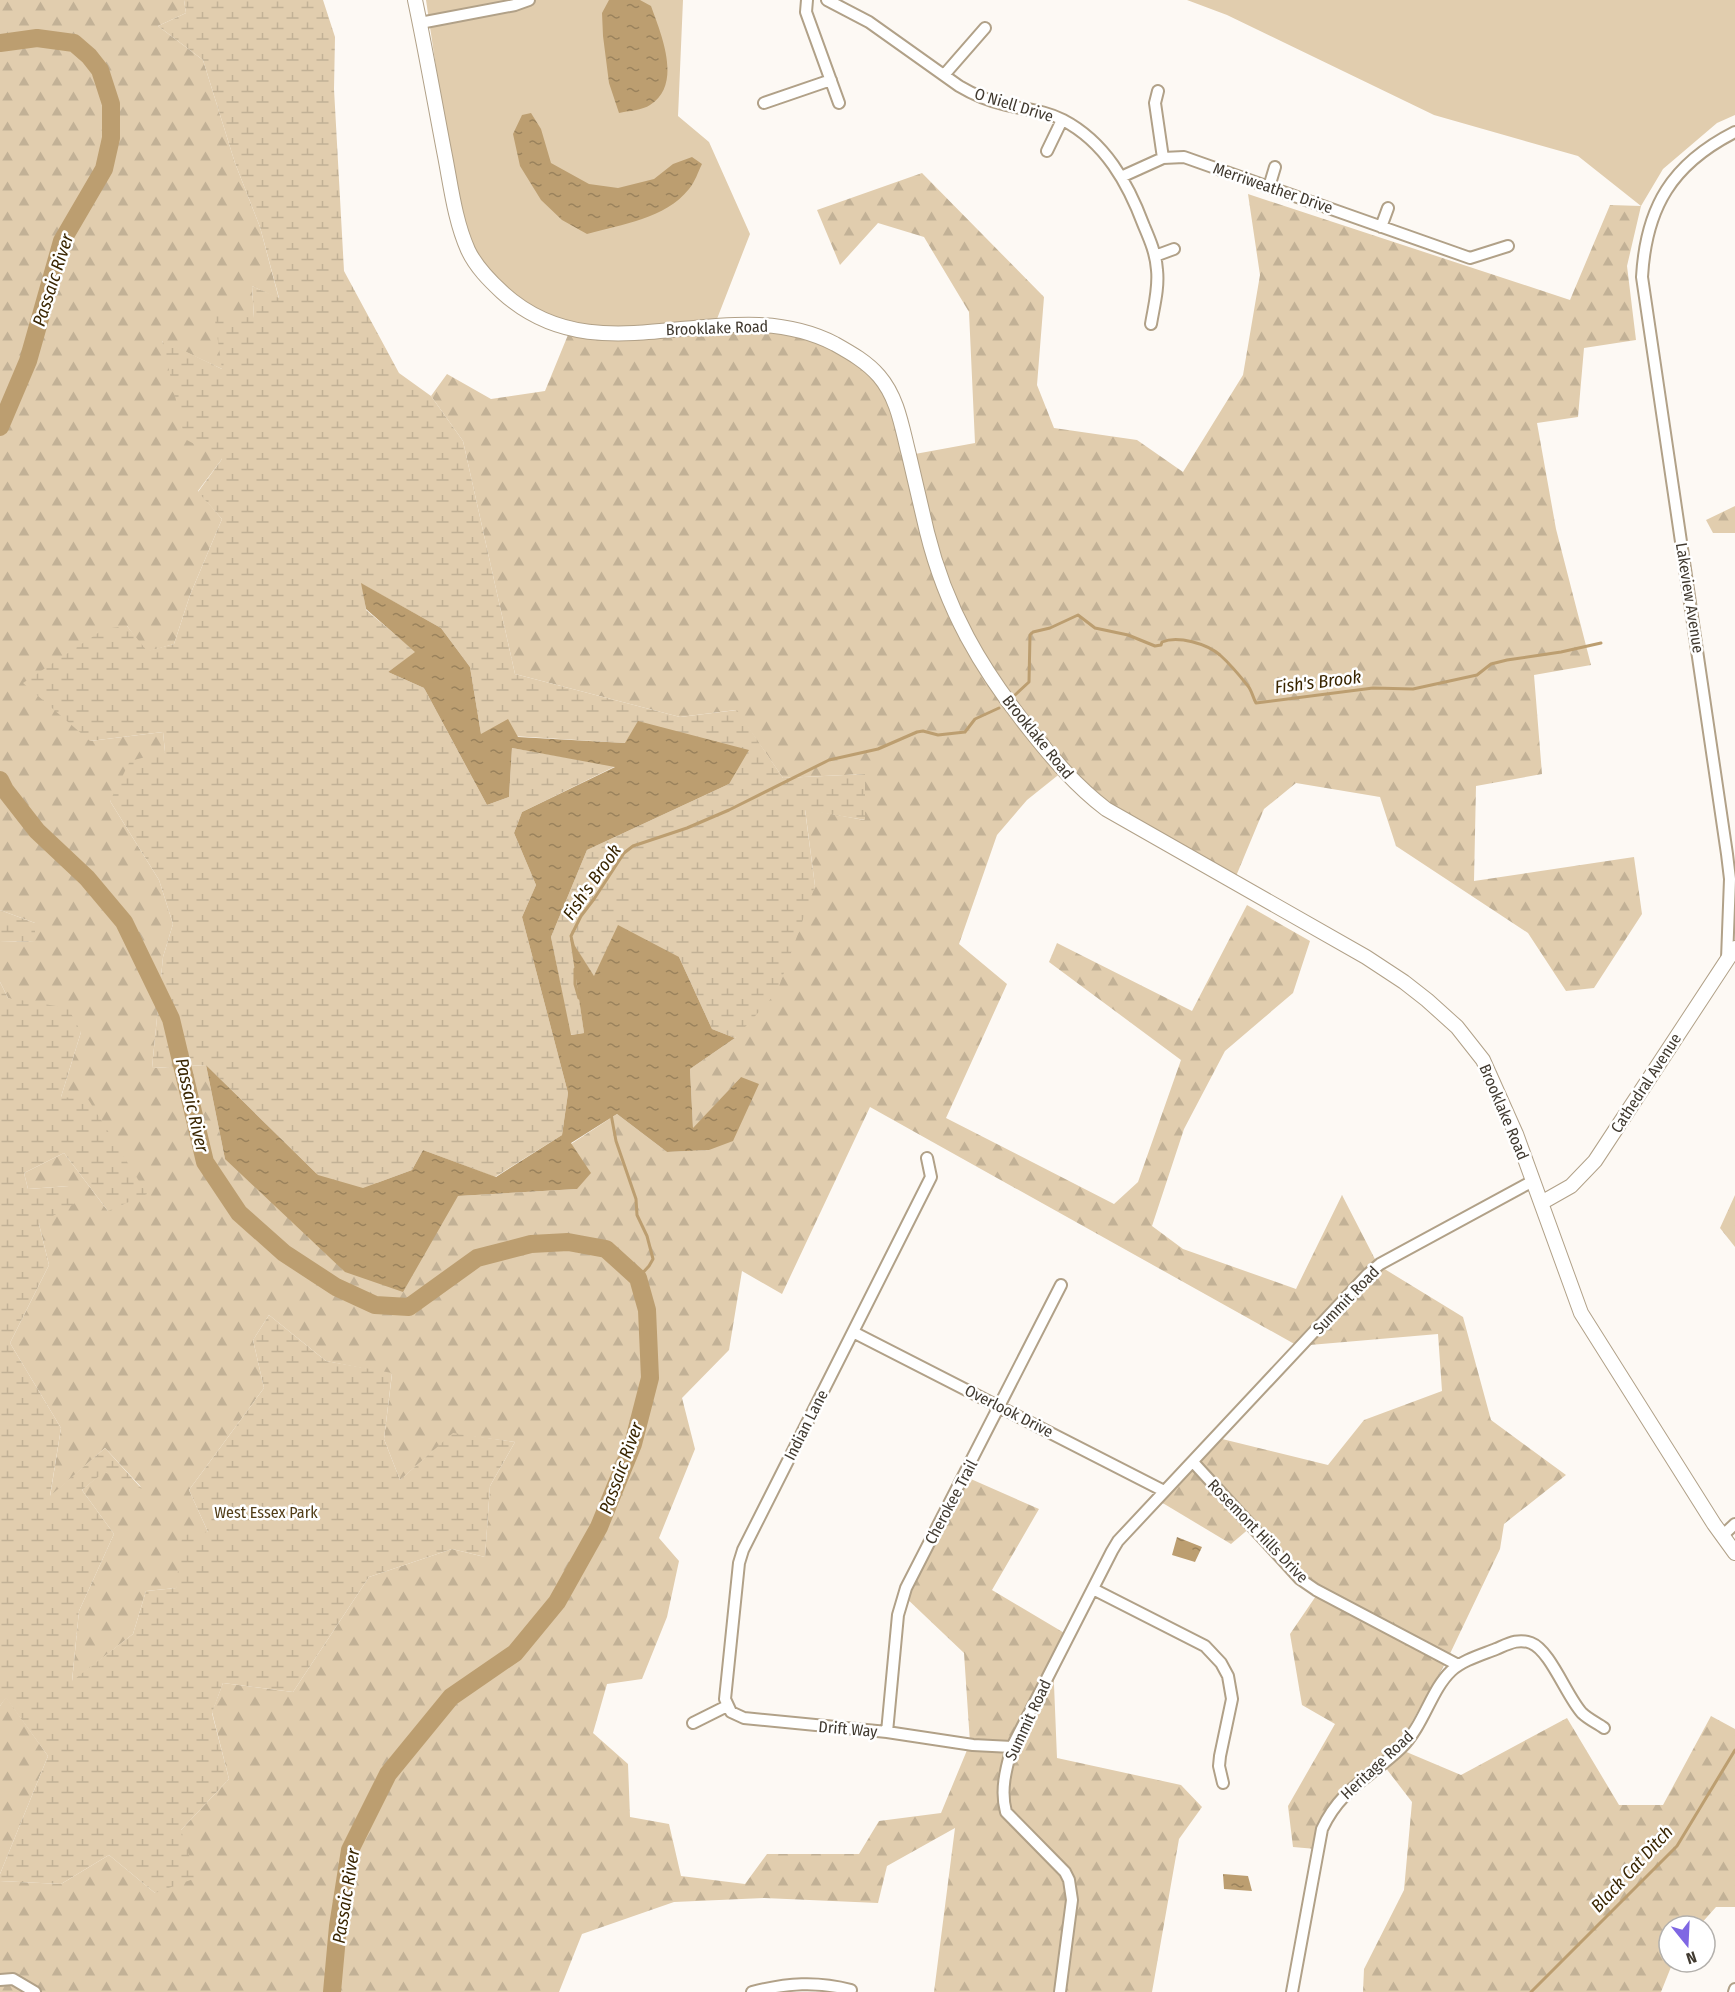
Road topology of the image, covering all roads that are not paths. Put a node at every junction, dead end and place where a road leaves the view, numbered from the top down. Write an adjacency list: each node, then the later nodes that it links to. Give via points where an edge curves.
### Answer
1 (415, 0): 6 (street, Brooklake Road)
2 (529, 0): 6 (street)
3 (807, 0): 9 (street, via 806,12)
4 (827, 0): 5 (street, O Niell Drive)
5 (844, 3): 8 (street, O Niell Drive)
6 (420, 23): 28 (street, Brooklake Road, via 458,221 475,262 493,283 534,316 577,331 616,334 762,324 824,338 866,363 879,376 896,405 928,537 959,623 988,673 1046,750 1070,778 1106,809 1375,963 1458,1027 1483,1060)
7 (985, 28): 8 (street)
8 (944, 75): 13 (street, O Niell Drive, via 989,101 1044,112)
9 (831, 80): 11 (street); 12 (street)
10 (1158, 91): 16 (street, via 1155,103)
11 (764, 103)
12 (839, 103)
13 (1062, 120): 15 (street); 18 (street, O Niell Drive, via 1096,143)
14 (1735, 132): 26 (street, Lakeview Avenue, via 1694,158 1675,178 1659,204 1643,258 1643,286 1727,854)
15 (1047, 151)
16 (1163, 158): 18 (street); 19 (street, Merriweather Drive, via 1184,157)
17 (1275, 167): 19 (street)
18 (1121, 177): 24 (street, O Niell Drive, via 1137,206)
19 (1269, 187): 21 (street, Merriweather Drive)
20 (1388, 208): 21 (street)
21 (1382, 227): 22 (street, Merriweather Drive, via 1470,258)
22 (1508, 246)
23 (1174, 249): 24 (street)
24 (1155, 255): 25 (street, O Niell Drive, via 1158,287)
25 (1151, 324)
26 (1732, 957): 29 (street, Cathedral Avenue, via 1595,1161 1571,1186)
27 (927, 1158): 31 (street, Indian Lane, via 931,1178)
28 (1533, 1181): 29 (street, Brooklake Road); 33 (street, Summit Road, via 1380,1264)
29 (1541, 1203): 36 (street, Brooklake Road, via 1586,1321)
30 (1061, 1285): 32 (street, Cherokee Trail)
31 (854, 1332): 32 (street, Overlook Drive); 40 (street, Indian Lane, via 743,1550 726,1686)
32 (1000, 1407): 34 (street, Overlook Drive); 43 (street, Cherokee Trail, via 901,1601)
33 (1192, 1462): 34 (street); 39 (street, Rosemont Hills Drive, via 1300,1579)
34 (1164, 1491): 38 (street, Summit Road, via 1118,1541)
35 (1735, 1524): 36 (street)
36 (1722, 1536): 37 (street, Brooklake Road)
37 (1735, 1553)
38 (1093, 1589): 44 (street, Summit Road); 45 (street, via 1205,1646 1221,1663 1232,1699 1220,1756)
39 (1458, 1665): 42 (street, Heritage Road, via 1514,1641 1530,1642 1542,1650 1582,1713); 51 (street, Heritage Road, via 1443,1681 1411,1737 1346,1792 1328,1816 1322,1829)
40 (727, 1706): 41 (street); 43 (street, Drift Way, via 744,1718)
41 (693, 1723)
42 (1604, 1728)
43 (887, 1732): 44 (street, Drift Way)
44 (1012, 1747): 50 (street, Summit Road, via 1003,1779 1006,1812 1065,1872 1072,1892)
45 (1223, 1783)
46 (0, 1980): 48 (street, via 13,1979)
47 (851, 1989): 49 (street, via 792,1983)
48 (35, 1992)
49 (752, 1992)
50 (1060, 1992)
51 (1292, 1992)

